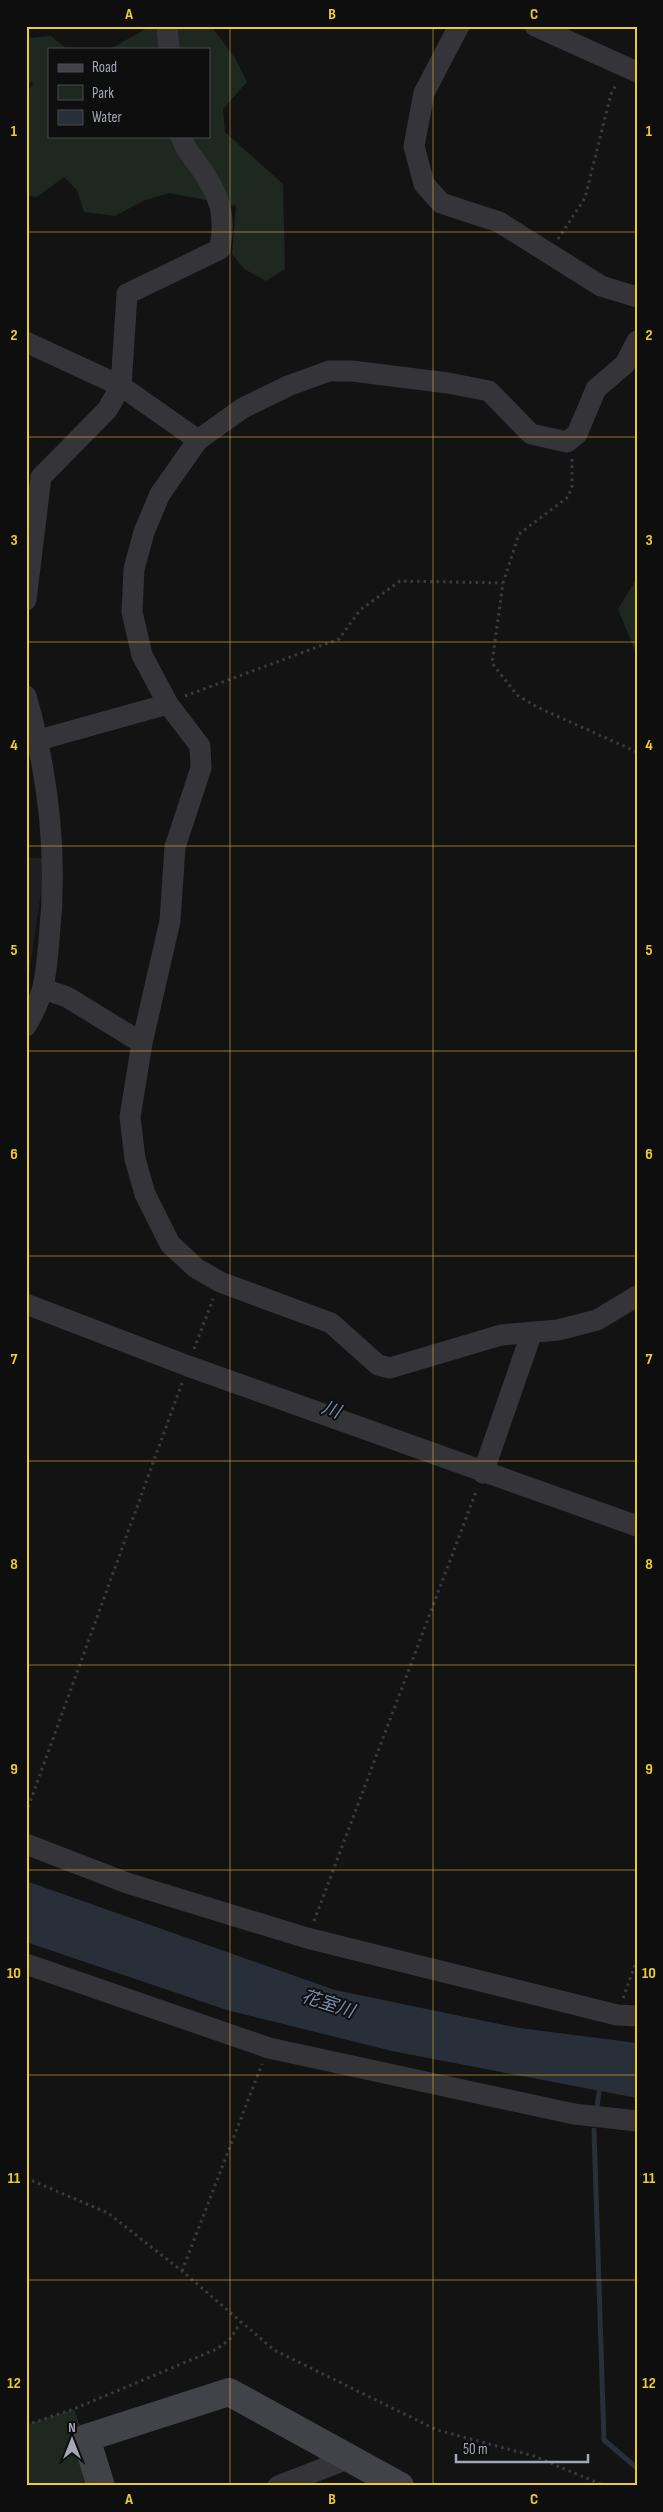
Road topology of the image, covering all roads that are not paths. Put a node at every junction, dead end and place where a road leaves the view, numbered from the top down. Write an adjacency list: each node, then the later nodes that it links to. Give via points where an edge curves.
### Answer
1 (167, 26): 4 (street)
2 (459, 26): 7 (street, via 424,94 414,146 424,184 441,203 499,222 600,286)
3 (535, 26): 5 (street)
4 (168, 48)
5 (631, 69)
6 (181, 138): 10 (street, via 183,145 213,186 224,224 220,249 127,294)
7 (637, 297)
8 (26, 342): 10 (street)
9 (637, 342): 11 (street, via 625,364 596,388 577,434 567,442 531,434 489,392 439,382 329,371 243,408)
10 (121, 386): 11 (street); 12 (street, via 107,410 41,477)
11 (198, 440): 14 (street, via 160,494 144,532 134,569 132,612 142,655)
12 (26, 600)
13 (26, 696): 15 (street)
14 (168, 704): 15 (street); 18 (street, via 200,746 201,768 175,847 170,921)
15 (39, 740): 16 (street, via 52,830 52,912)
16 (44, 989): 17 (street); 18 (street, via 67,997)
17 (26, 1026)
18 (142, 1043): 21 (street, via 130,1118 135,1159 145,1194 170,1244 196,1268 220,1282 331,1323 378,1364 390,1368 501,1335)
19 (637, 1296): 21 (street, via 597,1320 558,1330)
20 (26, 1304): 22 (street)
21 (532, 1332): 22 (street)
22 (483, 1472): 23 (street)
23 (637, 1526)
24 (26, 1844): 26 (street, via 127,1883 307,1938)
25 (26, 1964): 27 (street, via 268,2048 574,2114)
26 (627, 2015)
27 (637, 2121)
28 (350, 2458): 29 (street, via 229,2392 86,2438); 30 (street); 31 (street)
29 (101, 2486)
30 (278, 2486)
31 (400, 2486)

